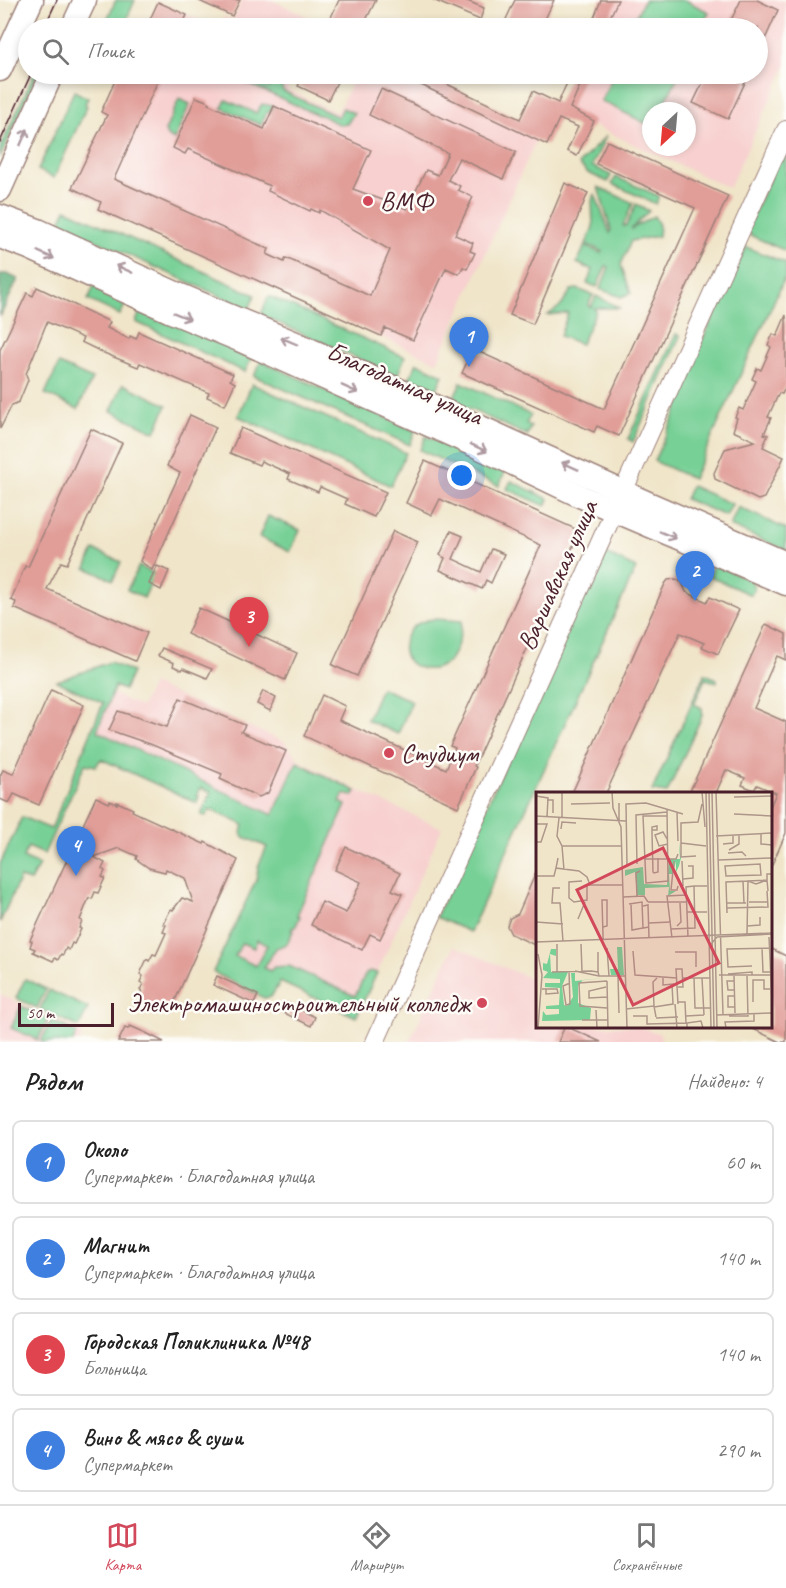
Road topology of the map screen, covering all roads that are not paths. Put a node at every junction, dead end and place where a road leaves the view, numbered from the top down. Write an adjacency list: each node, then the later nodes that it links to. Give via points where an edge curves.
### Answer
1 (32, 0): 3 (main road)
2 (85, 0): 4 (main road)
3 (24, 18)
4 (77, 18)
5 (18, 31): 6 (main road)
6 (0, 70)
7 (48, 84): 9 (main road, one-way to 7)
8 (786, 130): 12 (street, Варшавская улица)
9 (0, 190)
10 (0, 216): 12 (main road, Благодатная улица, one-way to 10, via 308,349)
11 (0, 237): 12 (main road, Благодатная улица, one-way to 12, via 478,447)
12 (619, 501): 13 (main road, Благодатная улица); 14 (main road, Благодатная улица, one-way to 14); 15 (street, Варшавская улица)
13 (786, 563)
14 (786, 584)
15 (375, 1042)

